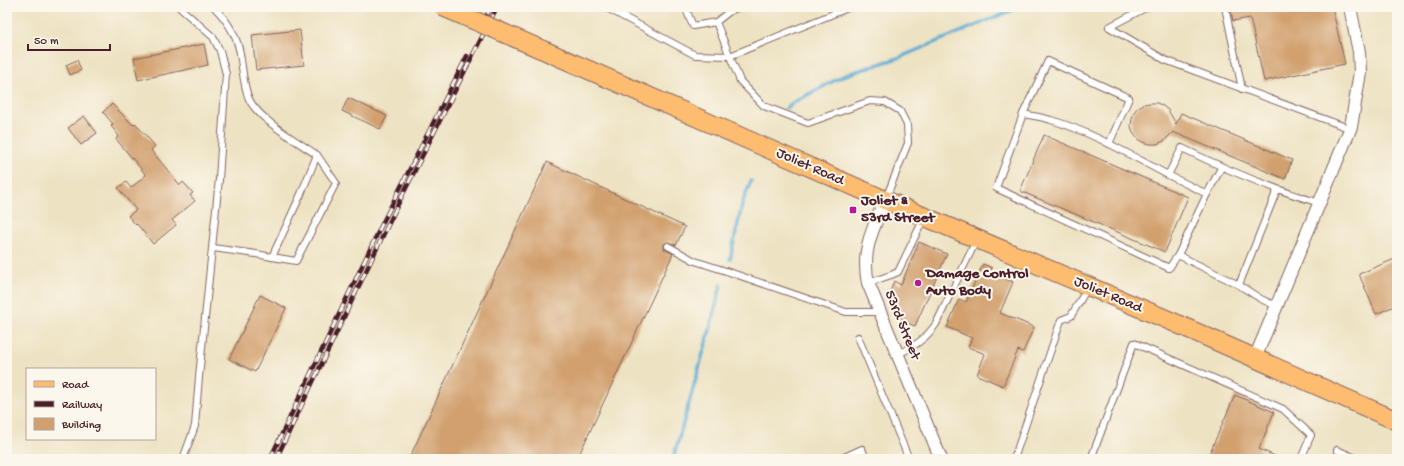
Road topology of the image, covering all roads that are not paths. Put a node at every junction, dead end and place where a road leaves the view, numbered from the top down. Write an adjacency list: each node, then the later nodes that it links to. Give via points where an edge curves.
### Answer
1 (91, 7): 2 (lane)
2 (95, 7)
3 (179, 7): 30 (lane, via 213,37 226,74)
4 (214, 7): 20 (lane, via 235,35 249,100 262,118)
5 (443, 7): 25 (main road, Joliet Road, bridge)
6 (605, 7): 15 (lane, via 695,55)
7 (685, 7): 14 (lane, via 693,26)
8 (739, 7): 13 (lane)
9 (850, 7): 15 (lane)
10 (1147, 7): 16 (lane, via 1109,27 1165,60)
11 (1225, 7): 16 (lane)
12 (1350, 7): 18 (street, via 1359,52 1360,72)
13 (730, 9): 14 (lane)
14 (716, 22): 15 (lane)
15 (730, 56): 25 (lane, via 740,81 764,106 808,123 870,101 885,102 900,111 907,125 908,143)
16 (1242, 89): 18 (lane)
17 (1023, 114): 19 (lane, via 1051,120); 19 (lane, via 1048,61 1129,98); 31 (lane, via 996,188 1170,268)
18 (1351, 129): 26 (street)
19 (1109, 144): 22 (lane)
20 (317, 155): 32 (lane, via 302,194); 32 (lane, via 336,183 296,261)
21 (1221, 168): 22 (lane, via 1182,148); 23 (lane); 24 (lane)
22 (1168, 175): 24 (lane)
23 (1277, 190): 26 (lane); 34 (lane)
24 (1207, 194): 31 (lane)
25 (885, 200): 27 (main road, Joliet Road); 33 (street, 53rd Street, via 867,244 865,271)
26 (1320, 202): 36 (street)
27 (924, 217): 28 (main road, Joliet Road); 33 (lane, via 898,272)
28 (977, 239): 35 (main road, Joliet Road); 39 (lane, via 936,324 928,335)
29 (668, 246): 37 (lane, via 695,261 846,312)
30 (212, 248): 32 (lane); 43 (lane, via 196,426)
31 (1178, 255): 34 (lane)
32 (272, 257)
33 (868, 283): 37 (street, 53rd Street)
34 (1239, 284): 36 (lane)
35 (1088, 287): 40 (main road, Joliet Road); 48 (lane, via 1071,316 1061,320)
36 (1276, 306): 40 (street)
37 (880, 312): 39 (street, 53rd Street)
38 (858, 337): 46 (lane)
39 (898, 355): 47 (street, 53rd Street)
40 (1255, 358): 41 (main road, Joliet Road)
41 (1397, 421)
42 (1337, 450): 51 (lane)
43 (183, 459)
44 (840, 459): 45 (lane, via 862,449)
45 (866, 459)
46 (909, 459)
47 (940, 459)
48 (1014, 459)
49 (1091, 459): 50 (lane, via 1134,343 1284,409 1311,434)
50 (1301, 459)
51 (1358, 459)

